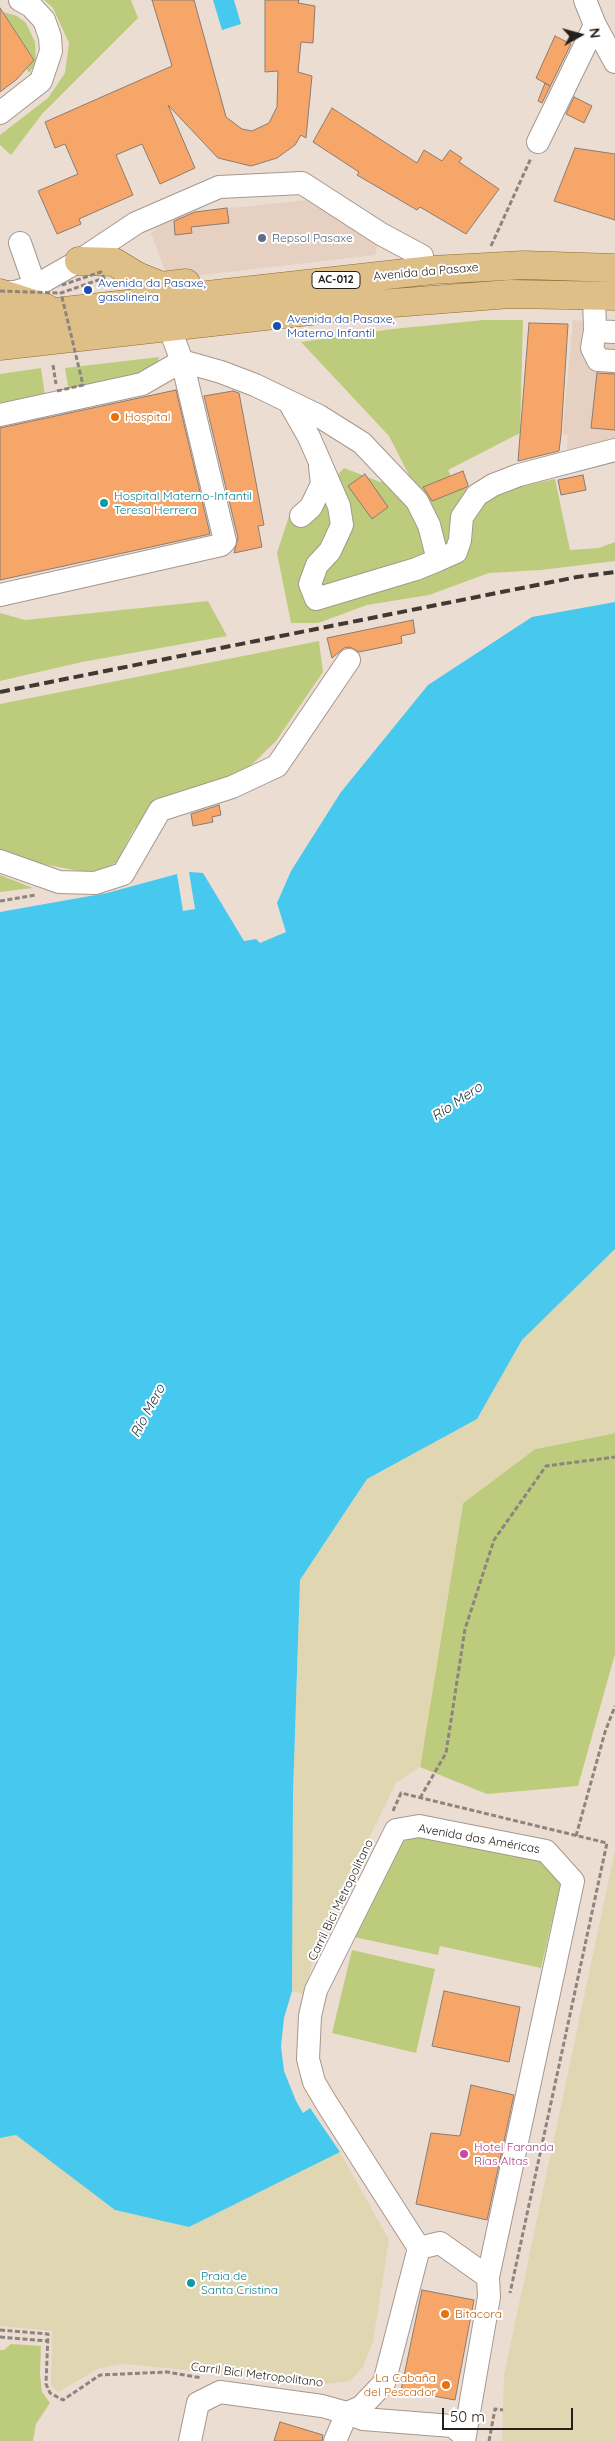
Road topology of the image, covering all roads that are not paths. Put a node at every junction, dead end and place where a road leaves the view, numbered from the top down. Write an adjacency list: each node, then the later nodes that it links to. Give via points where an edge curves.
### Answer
1 (20, 0): 5 (street, via 44,20 51,51 41,81)
2 (585, 0): 3 (street)
3 (595, 25): 4 (street); 6 (street)
4 (615, 62)
5 (0, 113)
6 (538, 142)
7 (615, 255): 8 (main road, via 542,251)
8 (422, 256): 9 (main road, via 162,286 114,262); 9 (street, Avenida da Pasaxe, via 381,234 302,183 220,187 136,223)
9 (79, 261): 12 (street, Avenida da Pasaxe)
10 (615, 268): 12 (main road, Avenida da Pasaxe / AC-012, via 524,265)
11 (605, 295): 13 (main road, AC-012, via 510,294 354,306); 14 (street)
12 (26, 297)
13 (169, 327): 15 (main road, AC-012); 16 (street)
14 (605, 331): 17 (street, via 592,348 598,360)
15 (0, 346)
16 (182, 361): 18 (street, via 221,372); 19 (street, via 142,384); 24 (street, via 225,541 221,545)
17 (615, 362)
18 (289, 402): 21 (street); 23 (street, via 345,430 401,482 417,501 429,525)
19 (0, 415)
20 (615, 450): 23 (street, via 492,484 477,495 462,517 456,552)
21 (320, 465): 22 (street, via 322,484 311,507); 23 (street, via 339,506 342,525 330,551 317,565 310,584 316,599)
22 (301, 516)
23 (438, 560)
24 (0, 595)
25 (349, 660): 26 (street, via 277,766 232,787 160,810 123,874 95,883 58,882)
26 (0, 861)
27 (419, 2248): 28 (street, via 440,2243); 28 (street, Avenida das Américas, via 314,2082 308,2045 316,1990 396,1830 419,1826 546,1851 573,1881); 29 (street, via 384,2384 361,2407)
28 (488, 2277): 30 (street, Avenida das Américas, via 489,2297)
29 (347, 2413): 30 (street, via 363,2419 452,2426); 31 (street, via 322,2406 220,2392 198,2403); 32 (street)
30 (471, 2437)
31 (190, 2441)
32 (334, 2441)

